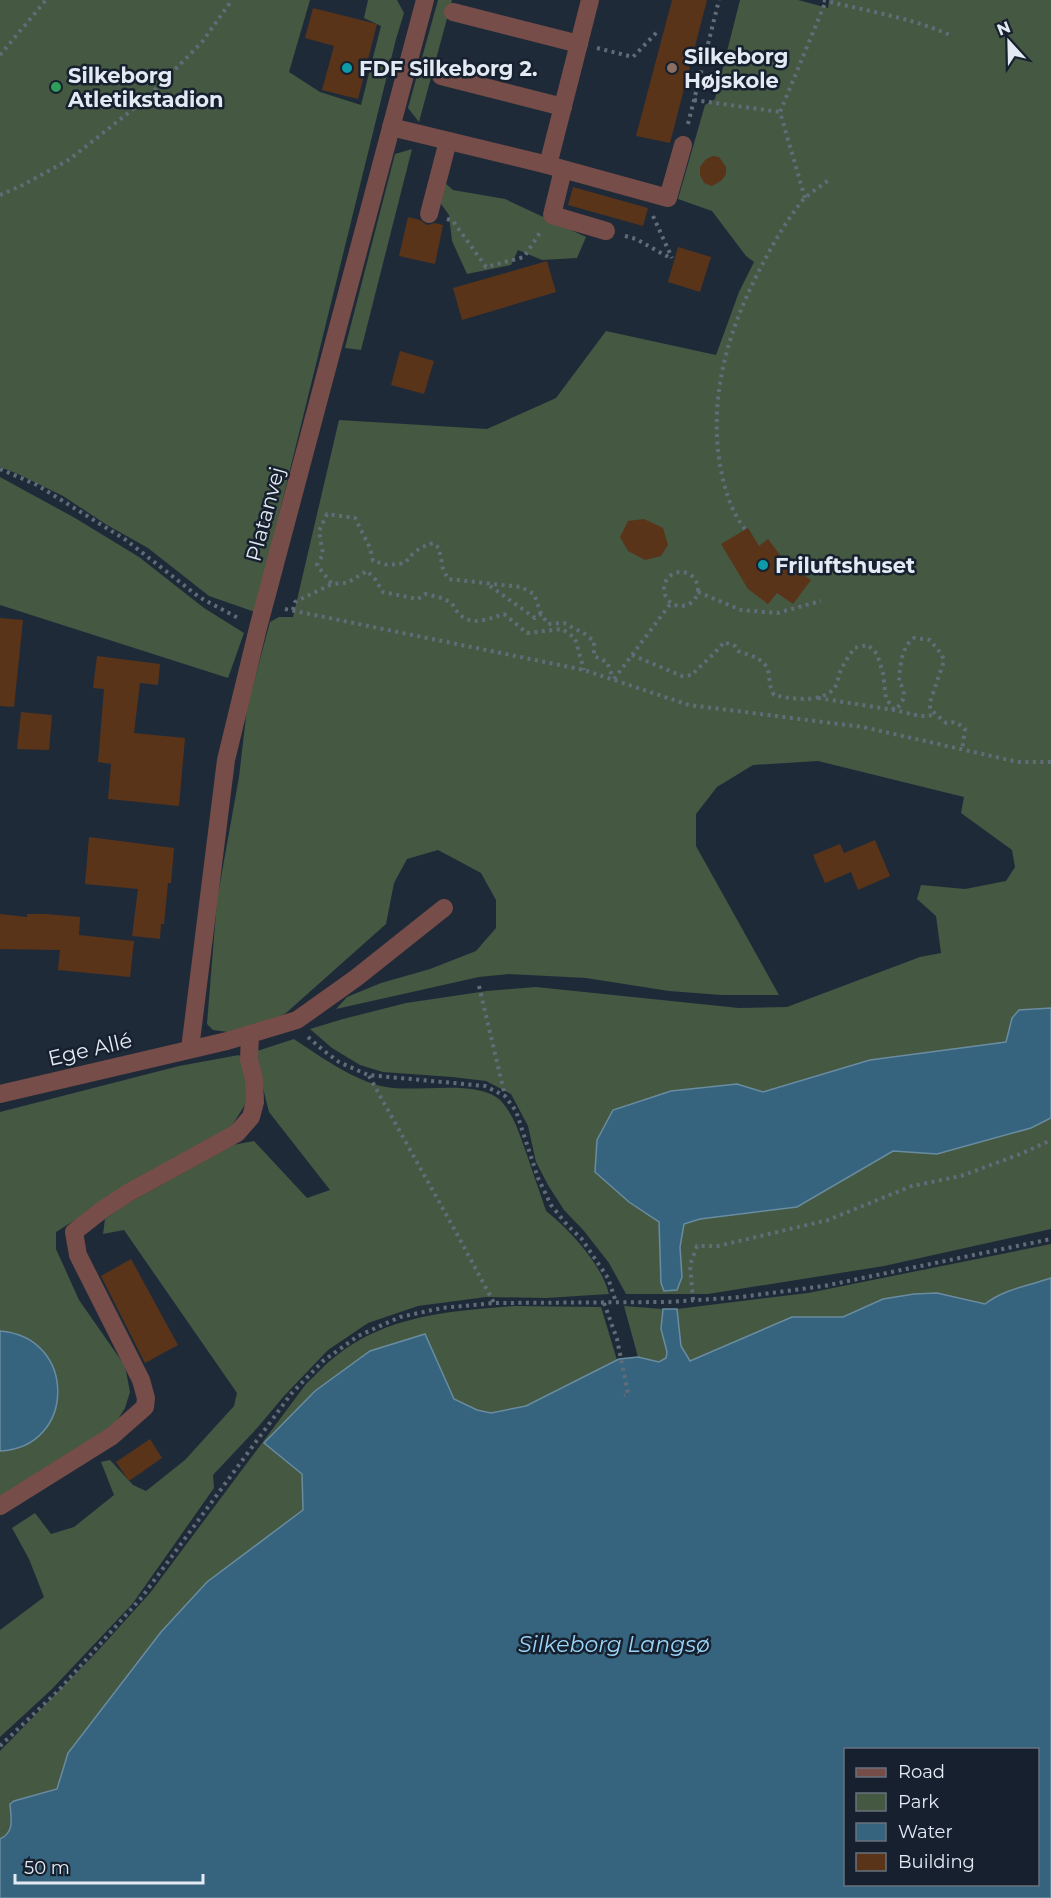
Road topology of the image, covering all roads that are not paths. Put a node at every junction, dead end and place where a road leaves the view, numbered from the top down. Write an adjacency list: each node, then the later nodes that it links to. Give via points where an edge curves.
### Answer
1 (425, 0): 7 (street, Platanvej)
2 (590, 0): 4 (street)
3 (453, 12): 4 (street)
4 (579, 44): 6 (street)
5 (441, 76): 6 (street)
6 (563, 107): 10 (street)
7 (391, 127): 8 (street); 15 (street, Platanvej, via 226,760)
8 (448, 141): 10 (street); 11 (street)
9 (683, 145): 10 (street, via 668,198)
10 (555, 167): 12 (street, via 552,215)
11 (429, 214)
12 (606, 231)
13 (444, 908): 14 (street, Ege Allé, via 297,1020)
14 (250, 1034): 15 (street, Ege Allé); 17 (street, via 255,1102 251,1117 237,1134 128,1193 74,1232 78,1255 141,1380 145,1407 112,1436)
15 (190, 1048): 16 (street, Ege Allé)
16 (0, 1094)
17 (0, 1506)

